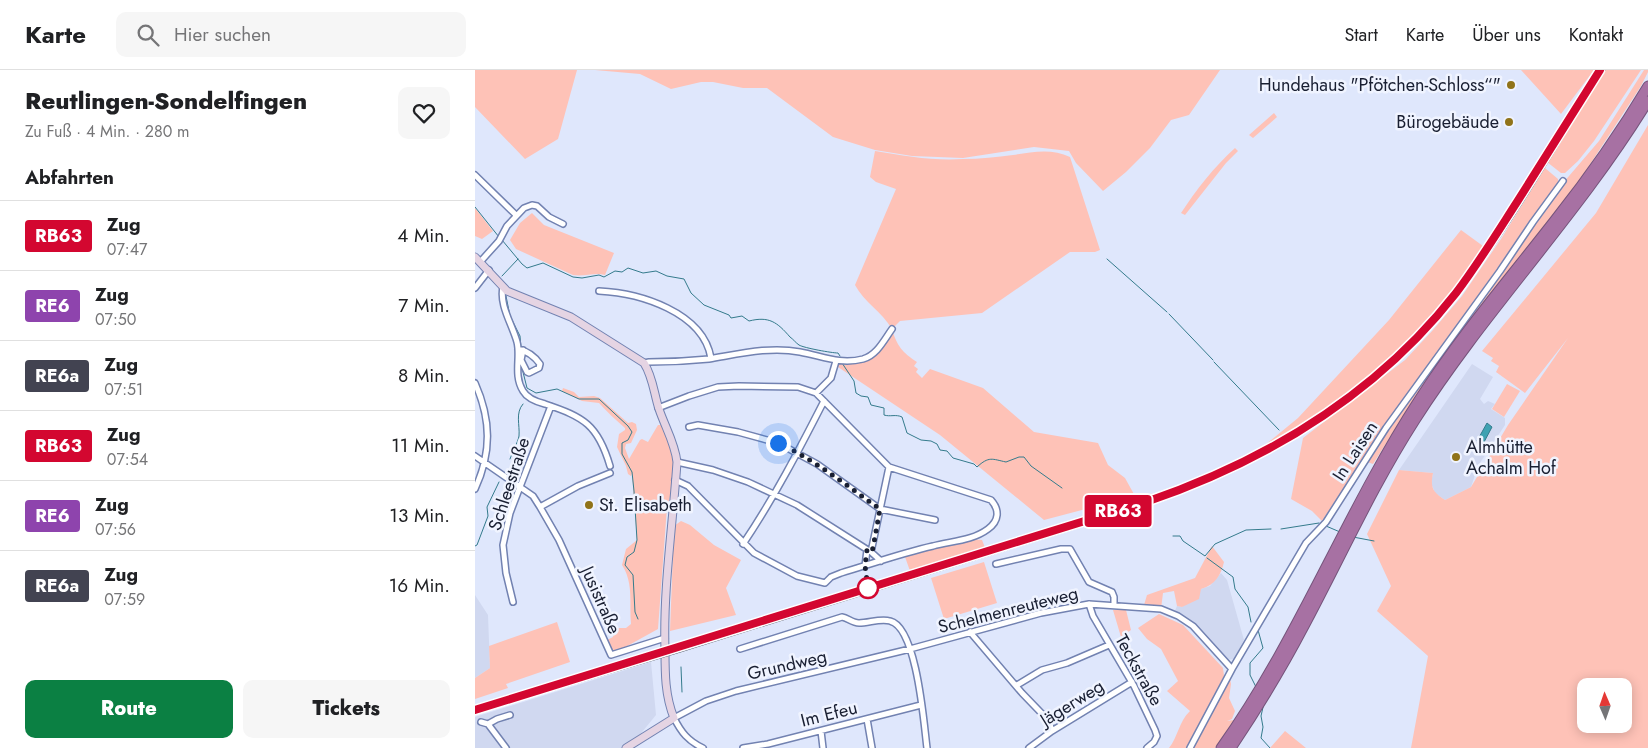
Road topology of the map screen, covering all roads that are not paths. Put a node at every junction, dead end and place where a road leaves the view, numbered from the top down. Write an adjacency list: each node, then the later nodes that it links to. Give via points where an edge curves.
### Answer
1 (1648, 77): 4 (highway)
2 (1648, 86): 4 (highway)
3 (1648, 102): 39 (highway, via 1586,193 1439,384)
4 (1621, 129): 39 (highway, via 1570,201 1429,384 1391,445)
5 (475, 174): 7 (street)
6 (1563, 181): 53 (street, In Laisen, via 1385,428 1326,522 1306,543)
7 (516, 216): 8 (street, via 523,208 532,205); 9 (street, via 500,239)
8 (563, 224)
9 (478, 259): 10 (street)
10 (489, 270): 11 (street); 12 (street)
11 (503, 287): 15 (street, via 504,304); 18 (street, via 571,318)
12 (475, 288)
13 (599, 291): 16 (street, via 614,289 659,304 702,335)
14 (892, 329): 17 (street, via 878,350 865,358)
15 (520, 350): 15 (street, via 536,358 541,364 539,368 527,372); 22 (street, via 517,368 524,393)
16 (711, 358): 17 (street, via 783,350); 18 (street)
17 (836, 361): 20 (street, via 831,378)
18 (644, 364): 23 (street)
19 (475, 382): 28 (street, via 487,422)
20 (816, 393): 21 (street); 23 (street, via 798,387 718,387)
21 (824, 401): 25 (street); 30 (street)
22 (551, 406): 29 (street, via 565,410 590,426 600,437); 33 (street, Schleestraße)
23 (658, 408): 27 (street, via 674,445)
24 (689, 427): 25 (street, via 698,425 738,432 778,443)
25 (798, 453): 35 (street); 37 (street)
26 (475, 456): 28 (street, Jusistraße)
27 (677, 462): 32 (street); 35 (street, via 748,482)
28 (484, 464): 33 (street, Jusistraße); 34 (street)
29 (610, 466)
30 (889, 467): 37 (street); 42 (street, via 991,500 998,515 988,529 971,538)
31 (610, 473): 36 (street)
32 (675, 480): 40 (street, via 687,486); 49 (street)
33 (520, 488): 36 (street, Jusistraße, via 533,496); 45 (street, Schleestraße, via 503,545)
34 (475, 489)
35 (774, 496): 40 (street); 41 (street, via 797,505)
36 (540, 507): 49 (street, Jusistraße, via 559,540 611,655)
37 (880, 509): 38 (street); 41 (street)
38 (935, 520)
39 (1352, 524): 62 (highway, via 1273,675)
40 (743, 544): 44 (street, via 807,580 825,583 836,575)
41 (869, 551): 42 (street); 44 (street)
42 (881, 561): 44 (street)
43 (996, 564): 47 (street, Schelmenreuteweg, via 1070,549 1089,582 1112,592)
44 (865, 566)
45 (513, 602)
46 (1089, 604): 47 (street, Schelmenreuteweg); 48 (street, Schelmenreuteweg); 50 (street, Teckstraße)
47 (1114, 605): 53 (street, Schelmenreuteweg, via 1161,609 1177,616 1193,626)
48 (970, 632): 52 (street, Schelmenreuteweg); 55 (street)
49 (665, 638): 58 (street, via 666,692)
50 (1109, 645): 54 (street, Teckstraße); 55 (street, via 1042,670)
51 (740, 649): 52 (street, Grundweg, via 841,617 858,623 891,621 901,631)
52 (910, 649): 56 (street, via 918,676); 58 (street, Grundweg, via 736,691 706,701)
53 (1232, 669): 74 (street, In Laisen)
54 (1132, 682): 64 (street, Jägerweg); 73 (street, Teckstraße, via 1157,736)
55 (1017, 685): 64 (street, via 1049,721)
56 (921, 705): 59 (street, Im Efeu); 71 (street)
57 (510, 715): 61 (street)
58 (674, 718): 66 (street); 67 (street, via 691,743)
59 (867, 719): 63 (street, Im Efeu); 70 (street)
60 (481, 722): 61 (street)
61 (488, 724): 65 (street)
62 (1241, 727): 75 (highway); 76 (highway)
63 (821, 730): 68 (street, Im Efeu); 69 (street)
64 (1052, 731): 72 (street, Jägerweg)
65 (506, 748)
66 (626, 748)
67 (703, 748)
68 (743, 748)
69 (823, 748)
70 (872, 748)
71 (927, 748)
72 (1029, 748)
73 (1147, 748)
74 (1190, 748)
75 (1221, 748)
76 (1231, 748)

